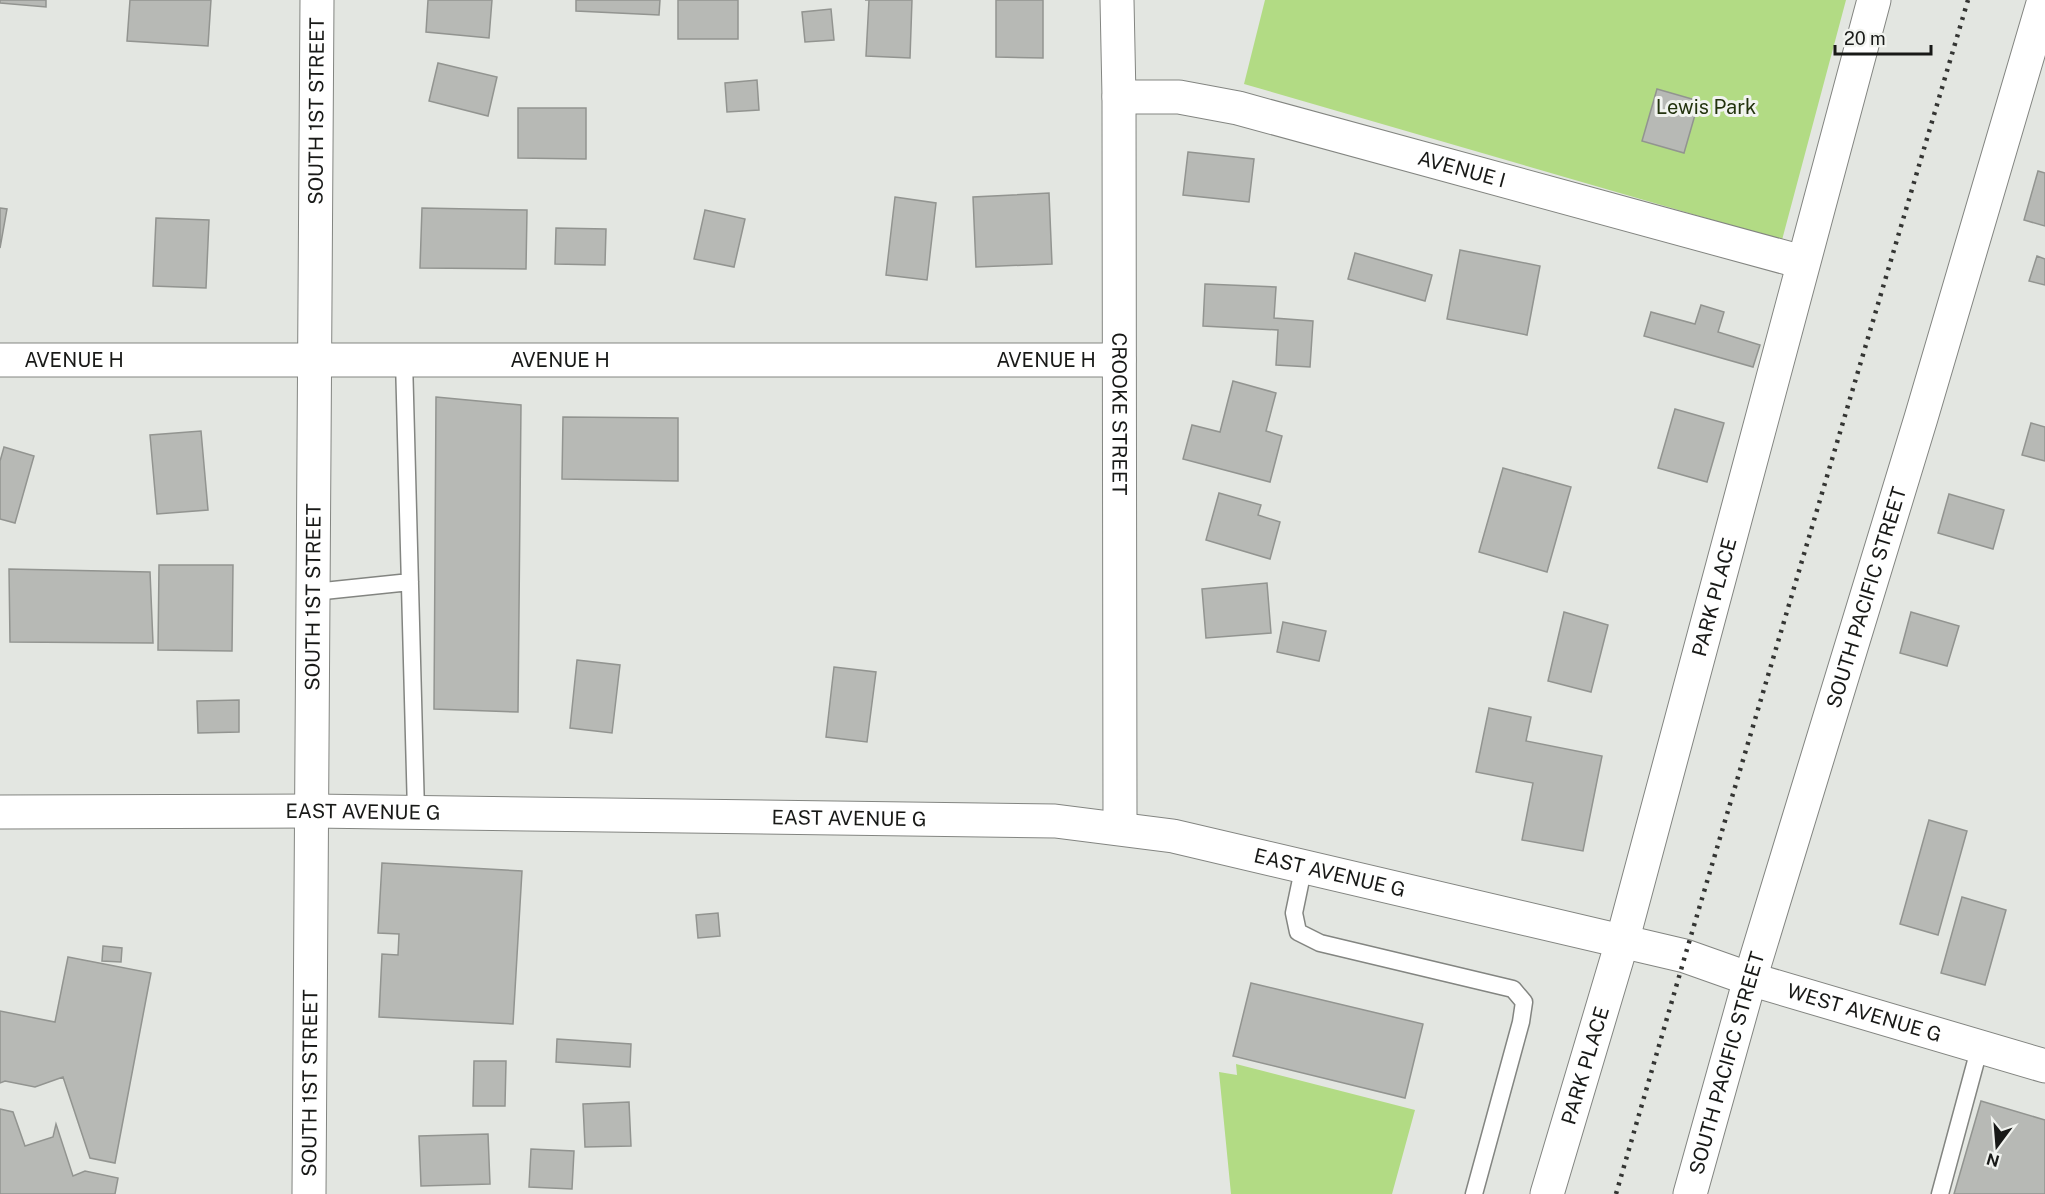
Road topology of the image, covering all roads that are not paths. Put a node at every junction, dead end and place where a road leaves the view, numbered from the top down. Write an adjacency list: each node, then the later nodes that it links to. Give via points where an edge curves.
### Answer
1 (317, 0): 8 (street, SOUTH 1ST STREET)
2 (1117, 0): 5 (street, CROOKE STREET)
3 (1874, 0): 6 (street, PARK PLACE)
4 (2044, 0): 20 (street, SOUTH PACIFIC STREET)
5 (1119, 97): 6 (street, AVENUE I, via 1179,97 1238,108); 10 (street, CROOKE STREET)
6 (1802, 262): 18 (street, PARK PLACE)
7 (0, 360): 8 (street, AVENUE H)
8 (315, 360): 9 (street, AVENUE H); 12 (street, SOUTH 1ST STREET)
9 (404, 360): 10 (street, AVENUE H); 11 (lane)
10 (1119, 360): 16 (street, CROOKE STREET)
11 (410, 582): 12 (lane); 15 (lane)
12 (314, 592): 13 (street, SOUTH 1ST STREET)
13 (313, 811): 14 (street, EAST AVENUE G); 15 (street, EAST AVENUE G); 23 (street, SOUTH 1ST STREET)
14 (0, 812)
15 (416, 812): 16 (street, EAST AVENUE G, via 1055,821)
16 (1120, 828): 17 (street, EAST AVENUE G)
17 (1304, 866): 18 (street, EAST AVENUE G); 24 (lane, via 1294,913 1298,932 1320,944 1513,989 1524,1002)
18 (1622, 942): 19 (street, EAST AVENUE G); 25 (street, PARK PLACE)
19 (1685, 956): 20 (street, WEST AVENUE G)
20 (1750, 979): 21 (street, WEST AVENUE G); 26 (street, SOUTH PACIFIC STREET)
21 (1980, 1046): 22 (street, WEST AVENUE G); 27 (lane)
22 (2045, 1066)
23 (309, 1194)
24 (1474, 1194)
25 (1547, 1194)
26 (1690, 1194)
27 (1940, 1194)

